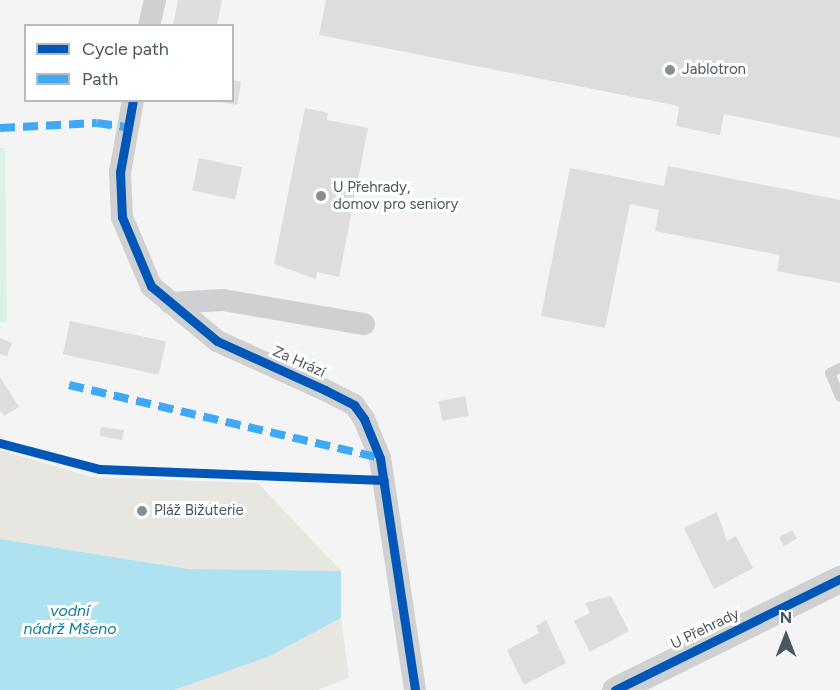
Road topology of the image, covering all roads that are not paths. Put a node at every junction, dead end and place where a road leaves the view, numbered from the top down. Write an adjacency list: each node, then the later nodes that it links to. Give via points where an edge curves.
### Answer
1 (155, 0): 2 (street)
2 (149, 24)
3 (133, 102): 4 (street, Za Hrází, via 120,172 122,218 135,258 151,286)
4 (170, 303): 5 (street, via 223,300); 9 (street, Za Hrází, via 217,341 326,390 354,405 364,419 382,469)
5 (364, 324)
6 (840, 368): 7 (lane, via 830,372)
7 (840, 397)
8 (840, 579): 10 (street, U Přehrady)
9 (415, 690)
10 (615, 690)

